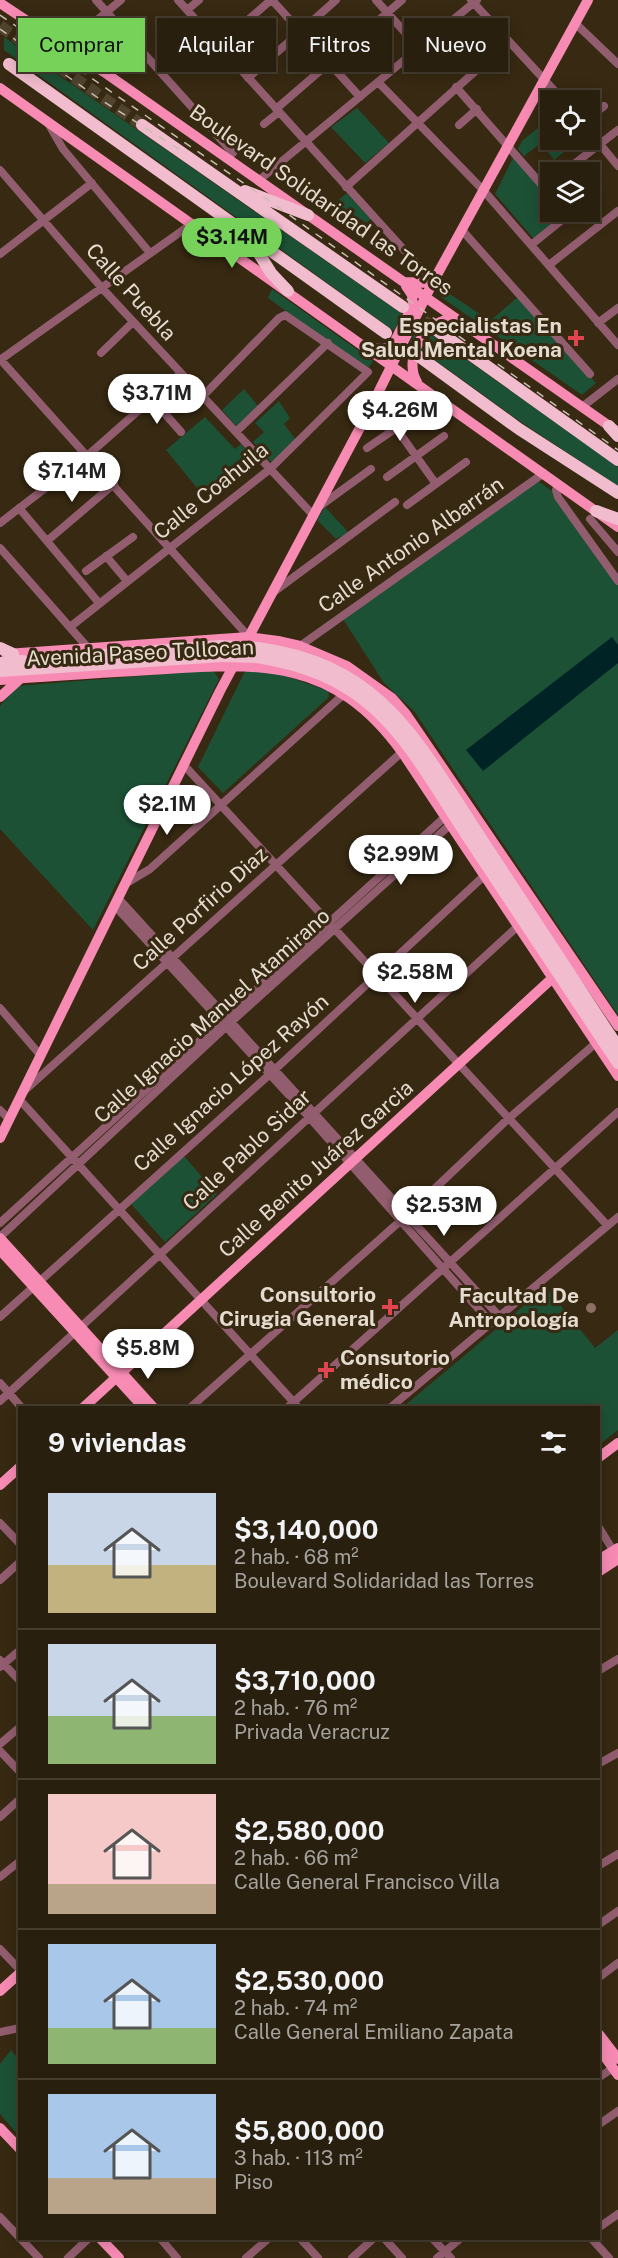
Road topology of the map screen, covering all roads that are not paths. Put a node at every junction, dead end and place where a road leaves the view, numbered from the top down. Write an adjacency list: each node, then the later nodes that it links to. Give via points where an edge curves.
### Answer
1 (96, 0): 13 (street)
2 (121, 0): 13 (street)
3 (178, 0): 12 (street)
4 (199, 0): 12 (street)
5 (272, 0): 18 (street); 19 (street)
6 (336, 0): 20 (street)
7 (376, 0): 14 (street)
8 (402, 0): 14 (street)
9 (588, 0): 24 (main road)
10 (474, 1): 22 (street); 23 (street)
11 (0, 3): 15 (main road, Boulevard Solidaridad las Torres)
12 (187, 10): 17 (street)
13 (107, 12): 16 (street); 58 (street)
14 (387, 13): 21 (street); 25 (street)
15 (23, 18)
16 (100, 18)
17 (194, 18)
18 (251, 18)
19 (289, 18)
20 (316, 18)
21 (381, 18)
22 (454, 18)
23 (488, 18)
24 (575, 23): 30 (street); 37 (main road)
25 (404, 32)
26 (508, 42): 37 (street)
27 (288, 43): 36 (street)
28 (404, 60): 38 (street)
29 (9, 64): 73 (highway)
30 (618, 64)
31 (103, 72): 63 (main road, Boulevard Solidaridad las Torres)
32 (243, 72): 36 (street)
33 (321, 72): 46 (street)
34 (337, 72): 42 (street)
35 (473, 72): 39 (street)
36 (248, 78): 46 (street)
37 (544, 80): 41 (street); 55 (main road)
38 (378, 82): 42 (street); 48 (street)
39 (456, 87): 44 (street); 48 (street)
40 (0, 88): 47 (main road)
41 (554, 90)
42 (360, 97): 53 (street)
43 (604, 106): 45 (street)
44 (477, 109): 51 (street); 55 (street)
45 (600, 109)
46 (277, 110): 49 (street); 53 (street)
47 (46, 120): 65 (street, via 63,149); 72 (main road)
48 (415, 123): 66 (street); 67 (street)
49 (264, 124)
50 (142, 125): 62 (highway, Boulevard Solidaridad las Torres)
51 (459, 126)
52 (618, 130): 54 (street)
53 (306, 141): 63 (street); 66 (street)
54 (600, 143)
55 (509, 145): 64 (street); 67 (main road)
56 (600, 145): 60 (street)
57 (592, 150): 59 (street)
58 (232, 153)
59 (576, 162)
60 (618, 166)
61 (0, 170): 70 (street, Calle Puebla)
62 (218, 178): 69 (highway); 84 (highway, Boulevard Solidaridad las Torres)
63 (258, 181): 69 (main road, Boulevard Solidaridad las Torres)
64 (540, 182)
65 (92, 183): 70 (street); 76 (street)
66 (346, 187): 80 (street)
67 (484, 192): 74 (main road); 75 (street)
68 (618, 211): 78 (street)
69 (308, 215): 79 (main road, Boulevard Solidaridad las Torres)
70 (43, 220): 77 (street); 81 (street, Calle Puebla)
71 (560, 222): 75 (street)
72 (193, 223): 76 (street); 82 (main road)
73 (236, 225): 82 (highway); 90 (highway)
74 (461, 230): 80 (main road); 100 (street)
75 (531, 245): 78 (street)
76 (150, 253): 81 (street)
77 (0, 254)
78 (549, 266): 88 (street)
79 (404, 282): 80 (main road); 83 (main road, Boulevard Solidaridad las Torres); 94 (main road, via 413,302 395,341 382,349)
80 (433, 282): 83 (main road)
81 (101, 287): 87 (street, Calle Puebla); 97 (street)
82 (288, 291): 94 (main road)
83 (426, 297): 86 (main road, Boulevard Solidaridad las Torres); 98 (main road)
84 (403, 307)
85 (618, 308): 88 (street)
86 (456, 319): 102 (main road, via 438,321 426,333 411,361); 106 (main road, Boulevard Solidaridad las Torres)
87 (133, 322): 95 (street); 99 (street, Calle Puebla)
88 (598, 323): 91 (street)
89 (435, 329): 116 (highway, Boulevard Solidaridad las Torres)
90 (386, 333)
91 (614, 335): 93 (street)
92 (328, 343): 103 (street, via 289,316 279,318); 111 (street); 118 (street, Calle Coahuila, via 366,368 367,375)
93 (618, 345)
94 (369, 349): 98 (main road)
95 (101, 353)
96 (417, 355): 125 (highway)
97 (0, 359): 114 (street)
98 (390, 365): 102 (main road); 105 (main road)
99 (182, 373): 103 (street, Calle Puebla); 104 (street)
100 (590, 374)
101 (618, 379): 106 (street)
102 (418, 384): 120 (main road)
103 (202, 396): 111 (street, Calle Puebla)
104 (152, 399): 110 (street); 114 (street)
105 (371, 407): 108 (street); 129 (main road)
106 (582, 407): 109 (main road, Boulevard Solidaridad las Torres)
107 (417, 414): 108 (street)
108 (396, 428): 113 (street); 115 (street)
109 (615, 431)
110 (181, 432)
111 (236, 432): 118 (street, Calle Puebla)
112 (444, 436): 115 (street)
113 (367, 448)
114 (87, 456): 123 (street); 128 (street)
115 (416, 456): 121 (street); 124 (street)
116 (618, 460)
117 (466, 462): 124 (street)
118 (270, 469): 129 (street, Calle Puebla); 136 (street, Calle Coahuila)
119 (371, 469): 129 (street)
120 (544, 473): 122 (main road); 147 (street, Calle Antonio Albarrán)
121 (387, 477)
122 (559, 483): 130 (main road); 142 (street, via 558,496)
123 (114, 484): 135 (street); 136 (street)
124 (436, 484): 127 (street)
125 (618, 493)
126 (395, 502): 143 (street)
127 (407, 505)
128 (20, 508): 132 (street); 135 (street)
129 (315, 512): 143 (main road)
130 (593, 515): 131 (highway); 133 (main road); 138 (street)
131 (618, 519)
132 (0, 523)
133 (618, 527)
134 (133, 537): 139 (street)
135 (47, 541): 144 (street)
136 (172, 547): 141 (street, Calle Coahuila); 146 (street)
137 (0, 548): 145 (street)
138 (618, 551)
139 (106, 556): 140 (street); 141 (street)
140 (86, 571)
141 (127, 581): 144 (street, Calle Coahuila)
142 (618, 581)
143 (270, 595): 146 (main road)
144 (99, 603): 145 (street, Calle Coahuila)
145 (70, 627): 148 (street)
146 (249, 637): 147 (main road, Avenida Paseo Tollocan); 148 (main road, Avenida Paseo Tollocan); 151 (main road)
147 (300, 646): 156 (main road, Avenida Paseo Tollocan, via 347,666)
148 (89, 649): 150 (main road, Avenida Paseo Tollocan)
149 (257, 653): 152 (highway, Avenida Paseo Tollocan, bridge, via 221,651); 155 (highway, Avenida Paseo Tollocan, via 283,651 324,664); 159 (highway, Avenida Paseo Tollocan, via 300,666 347,687 384,716)
150 (3, 655): 152 (highway, Avenida Paseo Tollocan)
151 (235, 664): 152 (main road, Avenida Paseo Tollocan); 153 (main road, Avenida Paseo Tollocan, via 288,670); 160 (main road)
152 (11, 675): 154 (main road)
153 (344, 694): 158 (main road, Avenida Paseo Tollocan, via 376,719); 161 (street)
154 (0, 697)
155 (378, 697): 156 (highway); 157 (highway, Avenida Paseo Tollocan)
156 (395, 701): 157 (highway); 170 (main road, Avenida Paseo Tollocan)
157 (402, 722): 163 (highway, Avenida Paseo Tollocan)
158 (402, 752): 159 (highway); 162 (main road, Avenida Paseo Tollocan); 164 (street, Calle Porfirio Diaz)
159 (420, 763): 163 (highway, Avenida Paseo Tollocan)
160 (183, 764): 161 (street); 166 (main road)
161 (221, 805): 164 (street); 166 (street, via 150,869)
162 (448, 820): 165 (main road, Avenida Paseo Tollocan); 168 (street, Calle Ignacio Manuel Atamirano)
163 (474, 837): 179 (highway, Avenida Paseo Tollocan, bridge)
164 (276, 863): 168 (street); 171 (street, Calle Porfirio Diaz)
165 (485, 875): 169 (main road, Avenida Paseo Tollocan); 172 (street, Calle Ignacio López Rayón)
166 (125, 884): 167 (main road)
167 (117, 902): 171 (street); 181 (main road)
168 (331, 925): 172 (street); 178 (street, Calle Ignacio Manuel Atamirano)
169 (518, 926): 173 (main road, Avenida Paseo Tollocan); 177 (street, Calle Pablo Sidar)
170 (574, 959): 173 (main road, Calle Benito Juárez Garcia); 174 (main road, Avenida Paseo Tollocan)
171 (169, 961): 178 (street); 186 (street, Calle Porfirio Diaz)
172 (377, 974): 177 (street); 184 (street, Calle Ignacio López Rayón)
173 (553, 978): 175 (main road, Avenida Paseo Tollocan); 183 (main road, Calle Benito Juárez Garcia)
174 (588, 981): 175 (main road, via 574,979); 179 (main road, Avenida Paseo Tollocan)
175 (564, 996): 179 (main road, Avenida Paseo Tollocan)
176 (0, 1008): 181 (street)
177 (417, 1019): 183 (street); 189 (street, Calle Pablo Sidar)
178 (225, 1022): 184 (street); 193 (street, Calle Ignacio Manuel Atamirano)
179 (607, 1036): 180 (highway, Avenida Paseo Tollocan); 182 (highway, Avenida Paseo Tollocan); 185 (main road, Avenida Paseo Tollocan); 191 (street)
180 (618, 1047)
181 (41, 1056): 186 (main road)
182 (618, 1063)
183 (460, 1065): 191 (street); 194 (main road, Calle Benito Juárez Garcia)
184 (272, 1072): 189 (street); 196 (street, Calle Ignacio López Rayón)
185 (618, 1076)
186 (20, 1096): 190 (main road); 193 (street)
187 (0, 1110): 190 (street)
188 (618, 1112): 195 (street)
189 (312, 1115): 194 (street); 203 (street, Calle Pablo Sidar)
190 (9, 1119): 192 (main road)
191 (508, 1119): 195 (street); 198 (street)
192 (0, 1138)
193 (75, 1161): 196 (street); 199 (street, Calle Ignacio Manuel Atamirano); 201 (street, Calle Ignacio Manuel Atamirano)
194 (354, 1162): 198 (street); 206 (main road, Calle Benito Juárez Garcia)
195 (554, 1169): 200 (street); 204 (street)
196 (119, 1210): 203 (street); 205 (street, Calle Ignacio López Rayón)
197 (618, 1217): 200 (street)
198 (403, 1218): 204 (street); 211 (street)
199 (0, 1223)
200 (607, 1225): 207 (street)
201 (0, 1237): 205 (main road)
202 (0, 1251): 205 (main road)
203 (160, 1254): 206 (street); 210 (street, Calle Pablo Sidar)
204 (445, 1265): 207 (street); 209 (street); 216 (street)
205 (36, 1285): 208 (street, Calle Ignacio López Rayón); 210 (main road)
206 (200, 1300): 211 (street); 212 (main road, Calle Benito Juárez Garcia)
207 (499, 1316): 209 (street)
208 (0, 1317)
209 (491, 1323): 222 (street)
210 (78, 1330): 212 (main road); 214 (street, Calle Pablo Sidar)
211 (250, 1354): 216 (street); 221 (street)
212 (119, 1374): 218 (main road, Calle Benito Juárez Garcia); 219 (main road); 220 (main road)
213 (0, 1383): 214 (street)
214 (9, 1393): 215 (street, Calle Pablo Sidar); 217 (street)
215 (0, 1401)
216 (293, 1405)
217 (20, 1406)
218 (85, 1406)
219 (142, 1406)
220 (152, 1406)
221 (192, 1406)
222 (392, 1406)
223 (618, 1443): 224 (main road)
224 (600, 1456)
225 (18, 1469): 226 (main road)
226 (0, 1485)
227 (0, 1523): 229 (street)
228 (600, 1529): 230 (street)
229 (18, 1542)
230 (617, 1554): 231 (main road); 233 (main road)
231 (600, 1559)
232 (18, 1564): 234 (street)
233 (600, 1570)
234 (0, 1580)
235 (18, 1651): 237 (street)
236 (618, 1659): 238 (street)
237 (1, 1664): 239 (street)
238 (600, 1670)
239 (18, 1679)
240 (18, 1728): 241 (street)
241 (0, 1744)
242 (0, 1751): 245 (street)
243 (618, 1753): 244 (street)
244 (600, 1763)
245 (18, 1770)
246 (18, 1801): 247 (street)
247 (0, 1817)
248 (618, 1854): 250 (street)
249 (18, 1863): 251 (street)
250 (600, 1865)
251 (0, 1877)
252 (618, 1911): 253 (street)
253 (600, 1924)
254 (0, 1949): 256 (street)
255 (618, 1963): 258 (street)
256 (18, 1969)
257 (18, 1973): 259 (main road)
258 (600, 1976)
259 (0, 1990)
260 (18, 2028): 261 (street)
261 (0, 2032)
262 (600, 2037): 264 (main road)
263 (600, 2049): 264 (main road)
264 (616, 2067): 265 (street)
265 (600, 2077)
266 (618, 2111): 267 (street)
267 (600, 2124)
268 (0, 2128): 269 (main road)
269 (18, 2147)
270 (618, 2214): 272 (street)
271 (0, 2217): 273 (street)
272 (600, 2227)
273 (18, 2236)
274 (22, 2240): 286 (street)
275 (87, 2240): 287 (street)
276 (102, 2240): 288 (main road)
277 (162, 2240): 289 (street)
278 (267, 2240): 290 (street)
279 (304, 2240): 291 (street)
280 (372, 2240): 292 (street)
281 (386, 2240): 293 (street)
282 (434, 2240): 285 (street)
283 (459, 2240): 285 (street)
284 (593, 2240): 295 (street)
285 (448, 2255): 294 (street)
286 (39, 2258)
287 (68, 2258)
288 (119, 2258)
289 (177, 2258)
290 (246, 2258)
291 (318, 2258)
292 (352, 2258)
293 (402, 2258)
294 (437, 2258)
295 (609, 2258)

